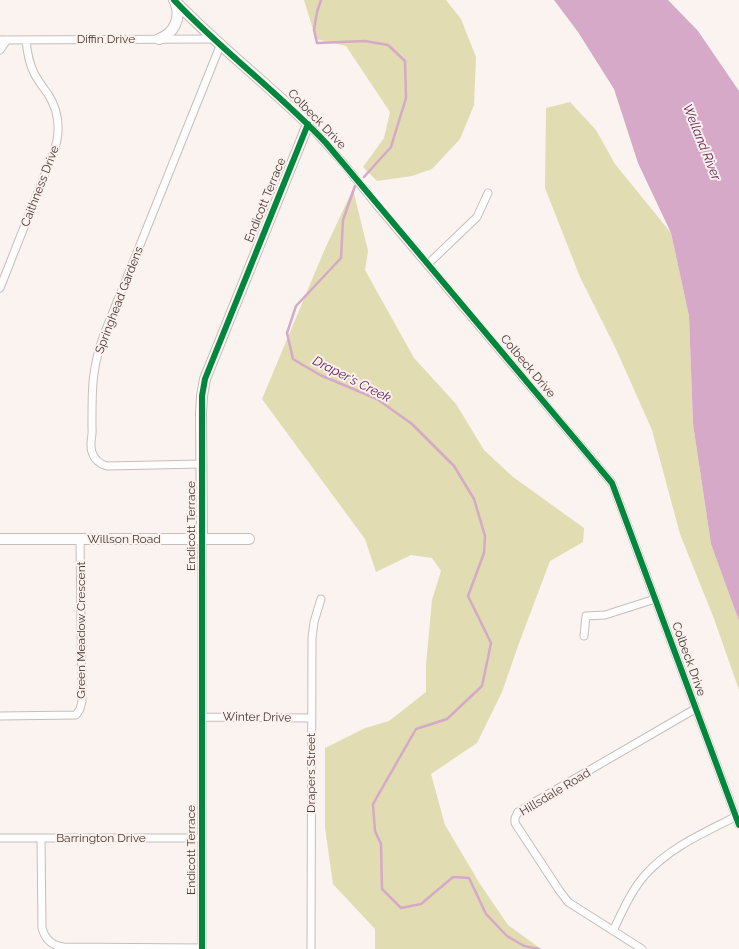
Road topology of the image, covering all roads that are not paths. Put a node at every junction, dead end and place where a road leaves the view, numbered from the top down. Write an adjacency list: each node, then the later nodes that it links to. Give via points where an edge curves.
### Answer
1 (174, 0): 2 (street, via 177,8 176,21 170,32); 5 (street, Colbeck Drive)
2 (159, 39): 4 (street, Diffin Drive); 5 (street, Diffin Drive)
3 (4, 40): 4 (street, Diffin Drive); 6 (street)
4 (26, 40): 10 (street, Caithness Drive, via 34,73 52,100 58,117 58,136)
5 (216, 42): 7 (street, Colbeck Drive); 11 (street, Springhead Gardens, via 103,337 93,371 92,389 91,448 94,457 101,464)
6 (0, 50)
7 (308, 124): 9 (street, Colbeck Drive); 11 (street, Endicott Terrace, via 205,379 201,412)
8 (488, 193): 9 (street, via 477,216)
9 (428, 264): 17 (street, Colbeck Drive, via 612,483)
10 (0, 288)
11 (202, 464): 14 (street, Endicott Terrace)
12 (0, 539): 13 (street, Willson Road)
13 (80, 539): 14 (street, Willson Road); 20 (street, Green Meadow Crescent, via 80,709 76,715)
14 (202, 539): 15 (street, Willson Road); 21 (street, Endicott Terrace)
15 (249, 539)
16 (321, 598): 22 (street, Drapers Street, via 312,638)
17 (655, 599): 18 (street, via 605,615 586,616); 19 (street, Colbeck Drive)
18 (584, 636)
19 (695, 708): 23 (street, Colbeck Drive); 28 (street, Hillsdale Road, via 518,812 515,818 524,840 568,902)
20 (0, 716)
21 (202, 717): 22 (street, Winter Drive); 27 (street, Endicott Terrace)
22 (311, 718): 30 (street, Drapers Street)
23 (735, 817): 24 (street, Colbeck Drive); 28 (street, via 684,844 659,861 644,876)
24 (739, 825)
25 (0, 838): 26 (street, Barrington Drive)
26 (41, 838): 27 (street, Barrington Drive); 29 (street, via 42,923 43,933 51,943 64,947)
27 (202, 838): 29 (street, Endicott Terrace)
28 (613, 930): 31 (street, Hillsdale Road)
29 (202, 948)
30 (311, 949)
31 (642, 949)

